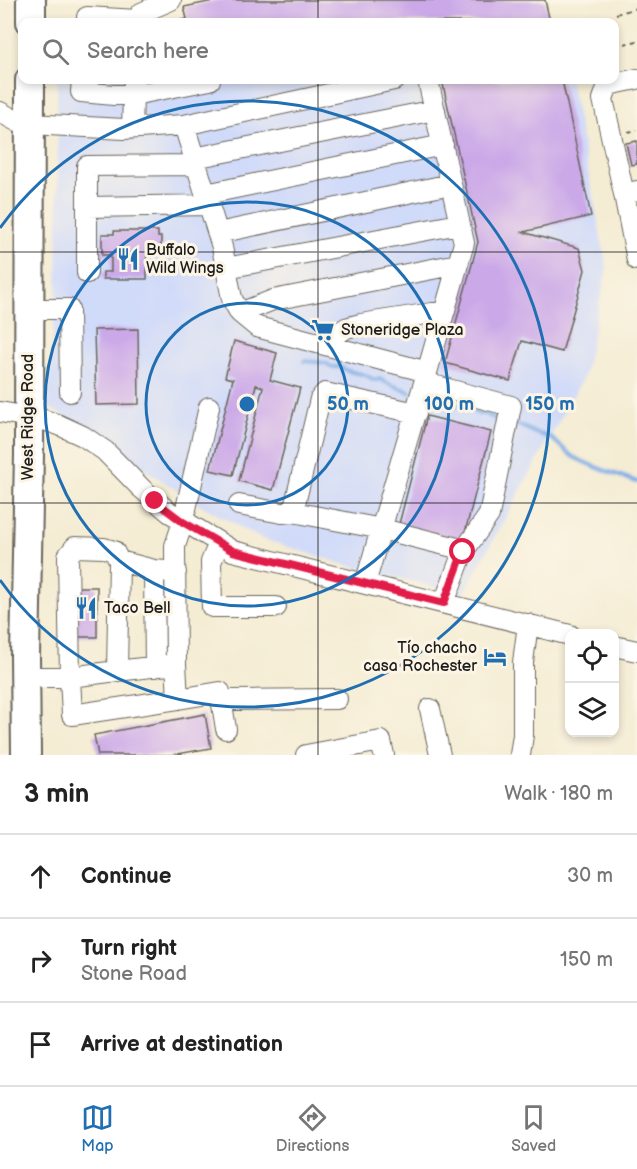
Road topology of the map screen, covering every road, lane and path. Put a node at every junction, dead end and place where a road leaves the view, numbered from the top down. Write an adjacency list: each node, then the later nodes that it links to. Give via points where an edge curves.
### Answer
1 (31, 0): 6 (highway)
2 (171, 0): 8 (street, via 141,13)
3 (637, 8): 5 (path)
4 (87, 13): 7 (street)
5 (616, 14)
6 (31, 18)
7 (118, 18)
8 (138, 18)
9 (637, 41): 10 (path)
10 (624, 44)
11 (637, 79): 12 (street)
12 (619, 83)
13 (30, 84): 22 (highway, West Ridge Road)
14 (82, 84): 19 (street, via 81,92 114,95)
15 (166, 84): 19 (street)
16 (376, 84): 23 (street)
17 (429, 84): 20 (street)
18 (613, 84): 30 (street, via 608,85 603,99)
19 (133, 87): 24 (street)
20 (435, 110): 27 (street); 28 (street)
21 (0, 112): 22 (street)
22 (30, 124): 24 (street); 39 (highway, West Ridge Road)
23 (184, 126): 24 (street); 28 (street)
24 (132, 129)
25 (637, 130): 26 (path)
26 (621, 134)
27 (442, 145): 29 (street); 31 (street)
28 (195, 161): 31 (street); 32 (street, via 87,166)
29 (451, 184): 33 (street); 34 (street)
30 (630, 193): 35 (street)
31 (208, 200): 32 (street); 34 (street)
32 (87, 207): 38 (street)
33 (459, 224): 36 (street, via 464,243); 37 (street)
34 (218, 232): 37 (street)
35 (637, 260)
36 (458, 264): 40 (street); 41 (street, via 273,300)
37 (226, 268): 41 (street, via 232,299)
38 (87, 273)
39 (29, 309): 44 (street, via 69,309); 48 (highway, West Ridge Road)
40 (445, 311): 42 (street, via 346,328); 43 (street)
41 (240, 313): 42 (street, via 257,327)
42 (323, 344): 43 (street, via 420,370)
43 (426, 376): 47 (street); 54 (street, via 434,385 511,406 489,515)
44 (70, 392)
45 (209, 407): 51 (street)
46 (0, 412): 48 (street)
47 (416, 413): 50 (street, via 325,393 320,399); 52 (street)
48 (29, 416): 51 (street, via 70,429 93,442); 68 (highway, West Ridge Road)
49 (239, 505): 50 (street)
50 (293, 512): 52 (street)
51 (183, 522): 53 (street); 57 (street, via 175,546)
52 (382, 530): 54 (street); 58 (street)
53 (219, 543): 58 (street, via 233,551); 60 (street, via 211,562 212,607)
54 (465, 550): 59 (street)
55 (119, 561): 56 (street); 67 (street); 69 (street, via 114,551 104,548 75,547 68,556)
56 (154, 570): 57 (street); 66 (street)
57 (176, 572): 65 (street)
58 (365, 584): 59 (street)
59 (444, 603): 61 (street)
60 (276, 607)
61 (528, 624): 62 (street); 79 (street)
62 (565, 634)
63 (619, 647): 64 (street)
64 (637, 651)
65 (176, 664): 66 (street); 70 (street)
66 (155, 667): 67 (street)
67 (117, 671): 69 (street)
68 (25, 677): 69 (street); 75 (highway, West Ridge Road)
69 (70, 677): 70 (street, via 72,715)
70 (178, 699): 72 (street, via 220,693)
71 (337, 699): 72 (street)
72 (221, 702): 74 (street)
73 (430, 710): 78 (street)
74 (226, 729)
75 (26, 755)
76 (306, 755): 77 (street, via 381,741)
77 (384, 755)
78 (440, 755)
79 (520, 755)

